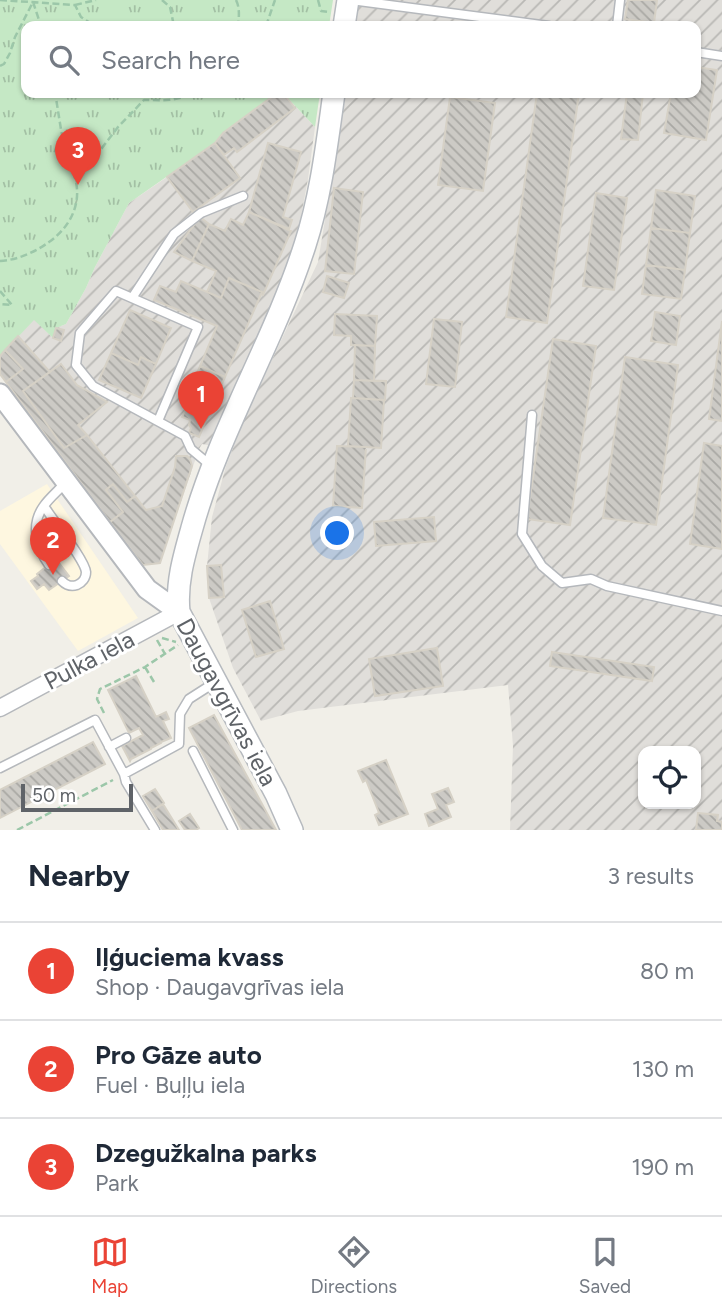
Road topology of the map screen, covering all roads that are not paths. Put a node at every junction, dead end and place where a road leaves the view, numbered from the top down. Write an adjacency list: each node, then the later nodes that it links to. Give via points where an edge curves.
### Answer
1 (620, 0): 4 (lane)
2 (343, 10): 3 (lane)
3 (485, 21)
4 (618, 21)
5 (701, 53): 6 (lane)
6 (722, 56)
7 (333, 98): 13 (main road, Daugavgrīvas iela, via 305,244)
8 (243, 196): 9 (lane, via 201,213 174,234)
9 (132, 298): 12 (lane, via 198,327); 12 (lane, via 116,291 80,333 76,365 93,386)
10 (0, 394): 14 (street)
11 (532, 415): 18 (lane, via 522,534 542,566 562,583 592,579)
12 (158, 421): 13 (lane, via 185,436 191,449)
13 (212, 466): 19 (main road, Daugavgrīvas iela, via 179,577)
14 (66, 482): 15 (lane); 19 (street, via 147,589)
15 (44, 506): 16 (lane, via 36,533); 17 (lane, via 86,571 85,578 74,586)
16 (49, 565)
17 (62, 581)
18 (722, 611)
19 (179, 612): 20 (main road, Daugavgrīvas iela); 21 (street, Pulka iela)
20 (217, 681): 26 (lane, via 189,699 180,715 179,744); 29 (main road, Daugavgrīvas iela)
21 (0, 708)
22 (126, 738): 23 (lane)
23 (109, 747): 25 (lane, via 95,720); 26 (lane)
24 (193, 751): 28 (lane)
25 (0, 768)
26 (124, 774): 27 (lane)
27 (155, 830)
28 (233, 830)
29 (292, 830)

